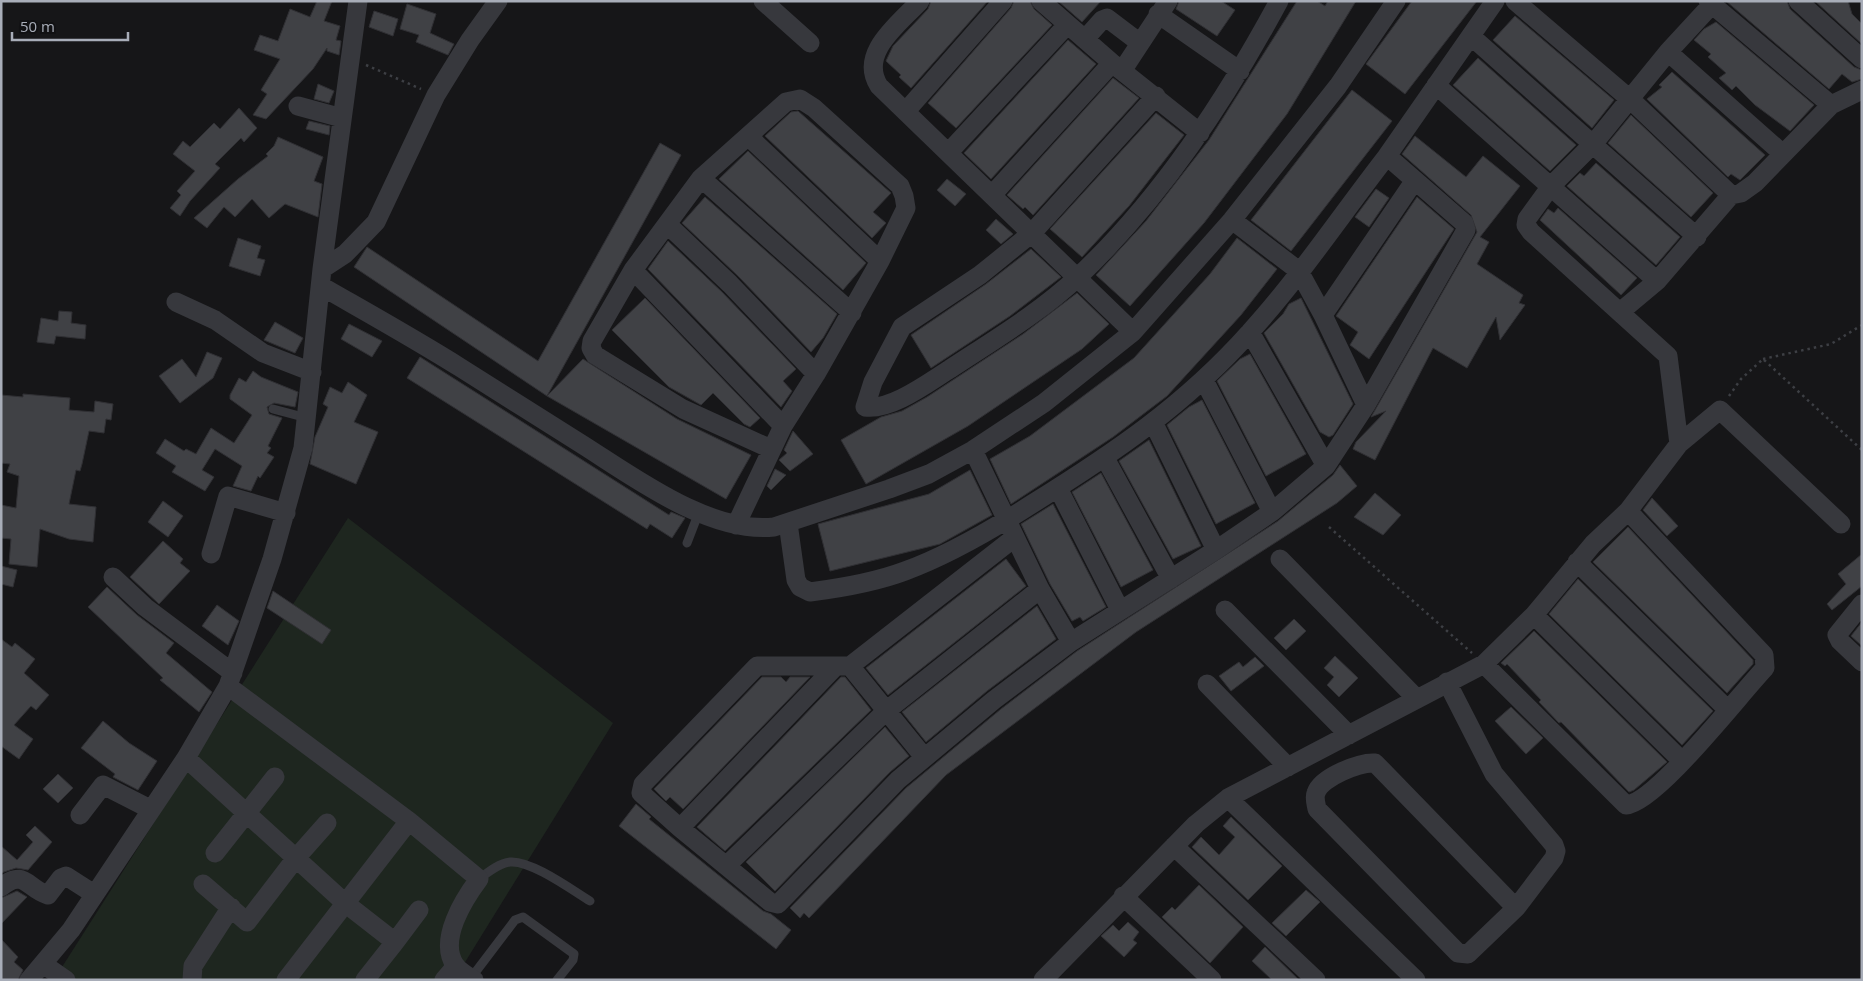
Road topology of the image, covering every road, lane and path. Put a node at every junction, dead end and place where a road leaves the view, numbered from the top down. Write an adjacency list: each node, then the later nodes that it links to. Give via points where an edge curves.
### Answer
1 (356, 1): 20 (street)
2 (498, 1): 26 (street)
3 (763, 1): 17 (street)
4 (920, 1): 31 (street, via 881,43 872,64 874,79)
5 (1003, 1): 31 (street)
6 (1041, 1): 14 (street)
7 (1279, 1): 23 (street)
8 (1396, 1): 44 (street, via 1338,86)
9 (1495, 1): 15 (street)
10 (1515, 1): 28 (street)
11 (1798, 1): 21 (street)
12 (1711, 2): 19 (street); 29 (street)
13 (1163, 8): 18 (street); 23 (street)
14 (1067, 25): 16 (street); 36 (street)
15 (1472, 37): 24 (street); 35 (street)
16 (1085, 39): 18 (street, via 1107,18); 22 (street)
17 (810, 42)
18 (1140, 42): 22 (street)
19 (1668, 52): 28 (street); 37 (street)
20 (350, 58): 26 (path); 32 (street)
21 (1862, 59)
22 (1117, 67): 27 (street); 42 (street)
23 (1240, 71): 33 (street)
24 (1436, 85): 38 (street); 41 (street)
25 (1862, 90): 29 (street)
26 (436, 95): 52 (street, via 376,222)
27 (1156, 96): 33 (street); 46 (street)
28 (1631, 100): 35 (street); 43 (street)
29 (1831, 105): 37 (street)
30 (298, 106): 32 (street)
31 (906, 111): 36 (street)
32 (342, 118): 52 (street)
33 (1200, 133): 51 (street, via 1138,212)
34 (748, 136): 39 (street); 48 (street); 48 (street, via 786,102 800,99 900,186 906,208)
35 (1594, 143): 41 (street); 47 (street)
36 (950, 152): 42 (street)
37 (1783, 154): 43 (street, via 1748,189)
38 (1387, 156): 40 (street); 50 (street)
39 (700, 178): 45 (street); 56 (street)
40 (1415, 180): 57 (street); 65 (street, via 1464,223 1466,230)
41 (1551, 186): 53 (street); 55 (street, via 1530,214 1526,226)
42 (993, 194): 46 (street)
43 (1731, 195): 47 (street)
44 (1232, 220): 50 (street); 59 (street)
45 (667, 224): 49 (street); 63 (street)
46 (1032, 233): 51 (street); 51 (street, via 980,275 902,327 873,382 866,407 875,409 915,391 1030,316)
47 (1697, 237): 53 (street)
48 (880, 261): 56 (street)
49 (633, 270): 70 (street); 72 (street, via 592,341 595,355 683,409)
50 (1299, 271): 57 (street); 60 (street)
51 (1078, 276): 59 (street)
52 (322, 278): 62 (street); 79 (street, via 629,474)
53 (1657, 281): 55 (street)
54 (176, 302): 62 (street, via 215,320 263,353)
55 (1620, 312): 71 (street, via 1668,356)
56 (852, 313): 63 (street)
57 (1323, 315): 65 (street)
58 (1862, 325): 61 (path, via 1831,344)
59 (1133, 332): 73 (street, via 1044,403)
60 (1250, 332): 64 (street); 76 (street)
61 (1763, 359): 67 (path, via 1741,379); 74 (path)
62 (312, 372): 68 (street)
63 (816, 374): 70 (street)
64 (1204, 380): 69 (street); 80 (street)
65 (1366, 405): 76 (street)
66 (274, 409): 68 (lane)
67 (1720, 410): 71 (street); 84 (street)
68 (307, 418): 81 (street, via 303,448)
69 (1153, 422): 75 (street); 89 (street)
70 (783, 426): 72 (street)
71 (1679, 444): 78 (street)
72 (771, 449): 85 (street)
73 (973, 450): 82 (street); 83 (street, via 921,477)
74 (1862, 450)
75 (1105, 458): 77 (street); 94 (street)
76 (1326, 466): 80 (street)
77 (1058, 488): 82 (street); 97 (street)
78 (1628, 510): 92 (street); 108 (street, via 1764,655 1764,668)
79 (699, 512): 85 (street); 88 (lane)
80 (1272, 512): 89 (street)
81 (286, 514): 90 (street, via 228,496); 104 (street)
82 (1007, 521): 83 (street, via 907,571 882,579 810,592 800,587 796,580); 87 (street)
83 (788, 523): 85 (street, via 764,528)
84 (1842, 524)
85 (736, 525)
86 (1329, 527): 102 (path)
87 (1014, 538): 95 (street); 103 (street)
88 (687, 543)
89 (1216, 550): 94 (street)
90 (212, 554)
91 (1280, 559): 107 (street)
92 (1578, 562): 99 (street); 108 (street)
93 (113, 577): 104 (street)
94 (1171, 579): 97 (street)
95 (1040, 589): 100 (street); 109 (street)
96 (1862, 604): 101 (street, via 1837,635)
97 (1120, 610): 100 (street)
98 (1225, 610): 110 (street)
99 (1534, 615): 102 (street); 113 (street)
100 (1071, 642): 111 (street)
101 (1862, 662)
102 (1484, 664): 105 (street); 113 (street, via 1626,805 1633,805 1650,793)
103 (842, 666): 109 (street); 122 (street); 122 (street, via 757,666 643,784 641,793)
104 (230, 679): 112 (street); 120 (street)
105 (1447, 682): 107 (street); 135 (street, via 1494,774 1556,851)
106 (1207, 684): 114 (street)
107 (1416, 698): 110 (street)
108 (1727, 709): 113 (street)
109 (886, 711): 111 (street); 126 (street)
110 (1349, 735): 114 (street)
111 (924, 757): 126 (street, via 782,902 770,902)
112 (186, 758): 117 (street); 118 (street)
113 (1682, 761)
114 (1288, 767): 116 (street)
115 (275, 777): 118 (street)
116 (1228, 798): 123 (street); 150 (street)
117 (150, 809): 119 (street, via 103,785); 130 (street)
118 (247, 813): 124 (street); 125 (street)
119 (80, 815)
120 (409, 821): 127 (street); 133 (street)
121 (327, 823): 125 (street)
122 (680, 828): 126 (street)
123 (1174, 846): 131 (street); 149 (street)
124 (215, 853)
125 (296, 858): 133 (street); 134 (street, via 247,922)
126 (726, 866)
127 (479, 879): 132 (lane, via 510,862 530,866); 139 (street, via 462,903 454,926 449,950)
128 (203, 884): 134 (street)
129 (1, 887): 130 (street, via 13,879 22,879 48,895 66,876)
130 (94, 894): 138 (street, via 71,930)
131 (1122, 896): 147 (street); 148 (street)
132 (590, 901)
133 (346, 903): 137 (street); 144 (street)
134 (231, 908): 143 (street, via 193,966)
135 (1516, 908): 135 (street, via 1375,763 1368,762 1330,776 1316,791 1318,809 1458,953 1468,954)
136 (419, 910): 137 (street)
137 (395, 942): 145 (street)
138 (43, 964): 141 (street); 142 (street)
139 (450, 973): 140 (street)
140 (473, 979): 146 (lane, via 515,920 523,917 574,954)
141 (29, 980)
142 (66, 980)
143 (192, 980)
144 (286, 980)
145 (365, 980)
146 (557, 980)
147 (1043, 980)
148 (1212, 980)
149 (1316, 980)
150 (1416, 980)

